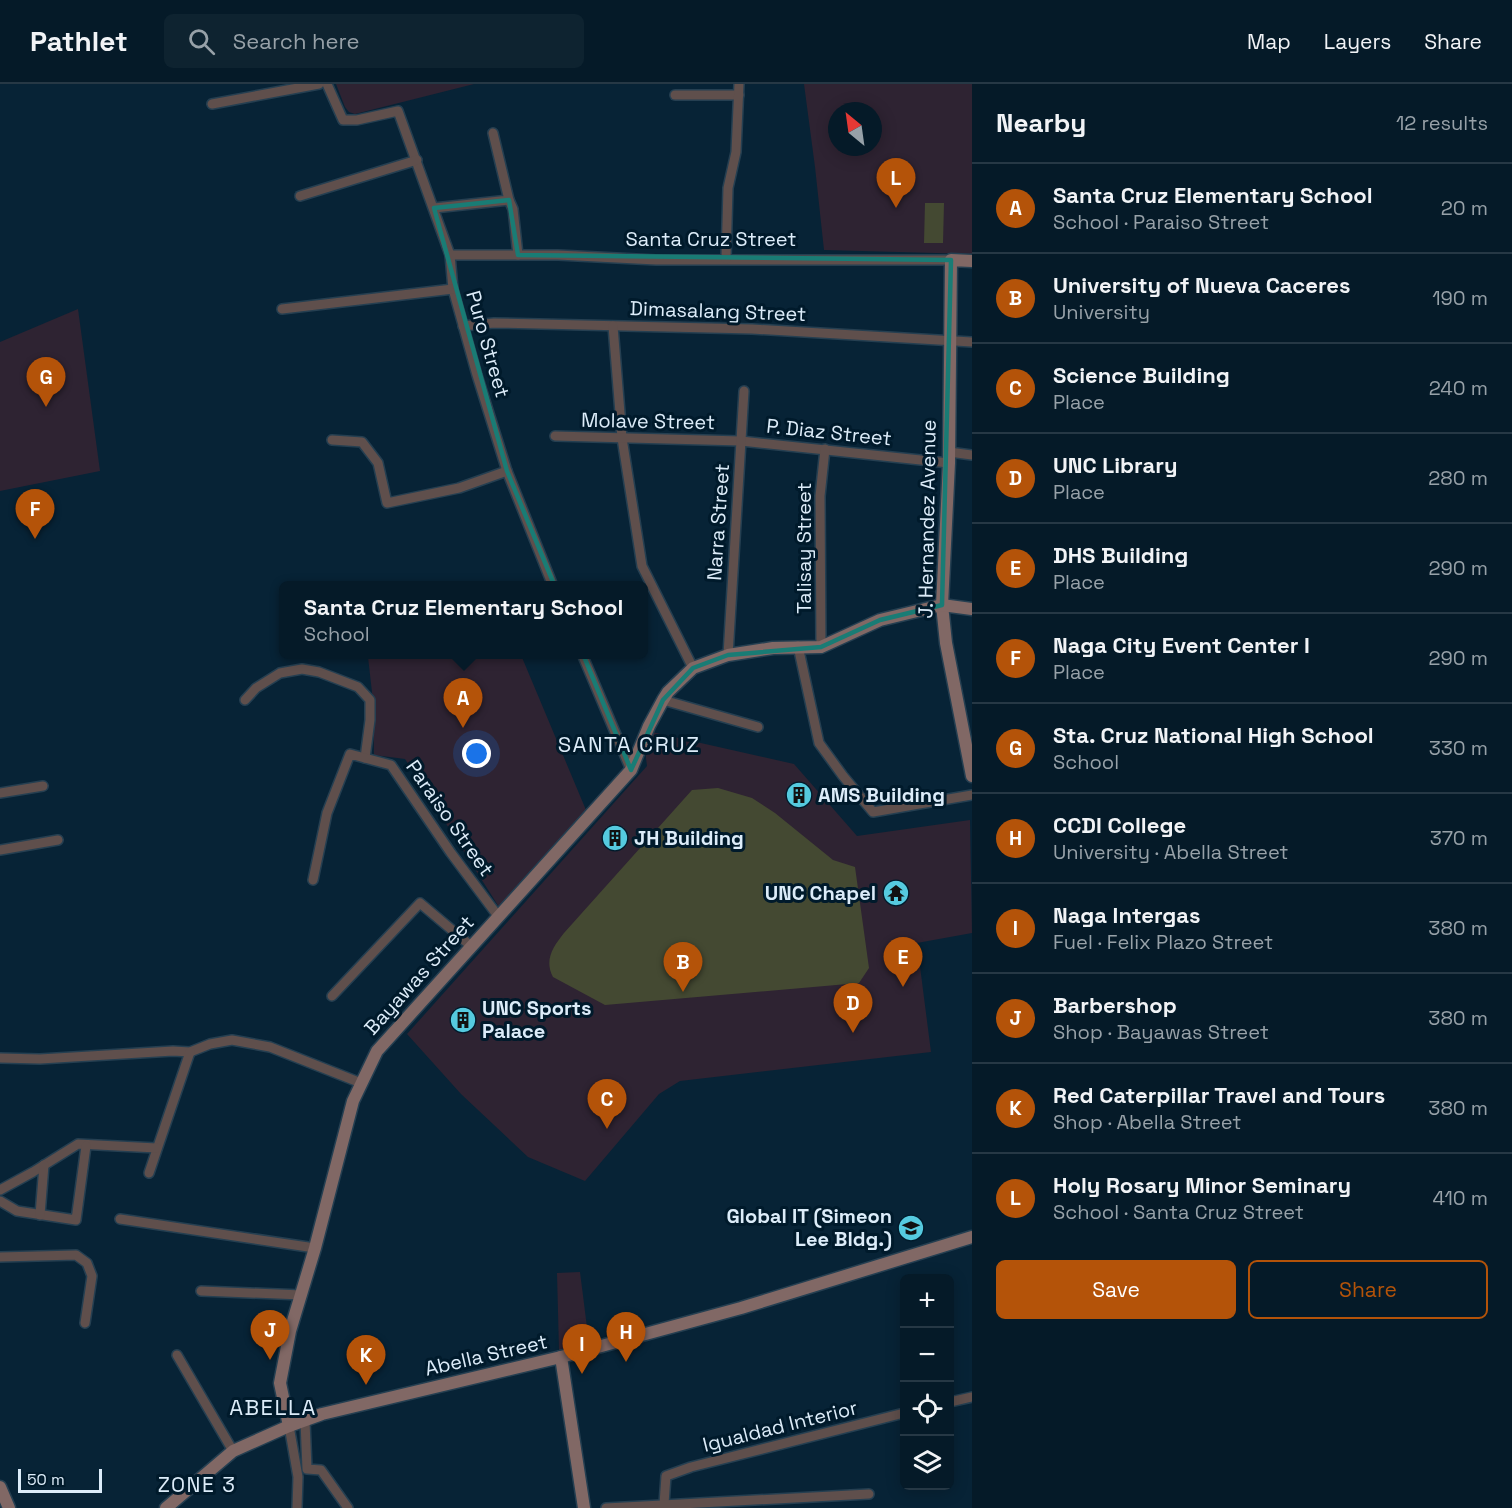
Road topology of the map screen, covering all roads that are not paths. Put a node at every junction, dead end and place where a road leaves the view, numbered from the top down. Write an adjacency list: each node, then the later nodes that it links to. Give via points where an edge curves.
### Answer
1 (319, 84): 6 (street)
2 (327, 84): 8 (street, Puro Street, via 343,120 398,111)
3 (739, 84): 5 (street)
4 (675, 95): 5 (street)
5 (739, 95): 14 (street, via 736,152 728,188)
6 (212, 104)
7 (493, 133): 10 (street)
8 (417, 160): 9 (street); 11 (street, Puro Street)
9 (300, 196)
10 (509, 200): 11 (street); 13 (street)
11 (434, 208): 12 (street, Puro Street)
12 (450, 255): 13 (street, Santa Cruz Street); 17 (street, Puro Street)
13 (518, 255): 14 (street, Santa Cruz Street)
14 (726, 259): 15 (street, Santa Cruz Street)
15 (951, 260): 16 (street, Santa Cruz Street); 21 (street, J. Hernandez Avenue)
16 (972, 261)
17 (453, 289): 18 (street); 19 (street, Puro Street)
18 (282, 309)
19 (463, 326): 20 (street, Dimasalang Street); 31 (street, Puro Street)
20 (613, 326): 21 (street, Dimasalang Street); 25 (street)
21 (950, 340): 22 (street, Dimasalang Street); 30 (street, J. Hernandez Avenue)
22 (972, 342)
23 (744, 391): 27 (street, Narra Street)
24 (555, 436): 25 (street, Molave Street)
25 (622, 438): 27 (street, Molave Street); 39 (street, via 642,566)
26 (332, 440): 31 (street, via 362,442 378,463 387,503 459,488)
27 (741, 441): 28 (street, P. Diaz Street); 37 (street, Narra Street)
28 (825, 449): 30 (street, P. Diaz Street); 36 (street, Talisay Street, via 820,496)
29 (972, 455): 30 (street, P. Diaz Street)
30 (949, 458): 33 (street, J. Hernandez Avenue)
31 (507, 471): 32 (street, Puro Street)
32 (551, 581)
33 (942, 605): 34 (street); 36 (street, via 880,620); 45 (street, J. Hernandez Avenue)
34 (972, 609)
35 (798, 646): 36 (street); 37 (street); 48 (street, via 819,743 873,812)
36 (821, 647)
37 (728, 655): 39 (street)
38 (584, 659): 44 (street)
39 (693, 669): 41 (street)
40 (245, 700): 43 (street, via 280,673 302,669 358,687 370,700)
41 (663, 700): 42 (street); 44 (street)
42 (758, 727)
43 (365, 758): 51 (street, via 350,754 327,813); 52 (street, Paraiso Street, via 391,765)
44 (631, 770): 52 (street, Bayawas Street)
45 (972, 776)
46 (44, 786): 47 (street)
47 (0, 793)
48 (972, 795)
49 (58, 840): 50 (street)
50 (0, 850)
51 (313, 880)
52 (498, 916): 53 (street, Bayawas Street)
53 (471, 946): 54 (street, via 420,903); 57 (street, Bayawas Street, via 377,1051)
54 (332, 996)
55 (190, 1052): 56 (street); 57 (street, via 232,1040 270,1047); 59 (street)
56 (0, 1058)
57 (361, 1083): 67 (street, Bayawas Street)
58 (86, 1146): 59 (street); 60 (street, via 78,1144); 64 (street, via 76,1220)
59 (157, 1148): 61 (street)
60 (44, 1165): 62 (street); 64 (street)
61 (149, 1173)
62 (0, 1190)
63 (0, 1201): 64 (street, via 16,1211)
64 (40, 1215)
65 (120, 1219): 67 (street)
66 (972, 1237): 73 (street, Abella Street)
67 (315, 1248): 70 (street, Bayawas Street)
68 (0, 1257): 71 (street, via 76,1255 87,1263 92,1276)
69 (201, 1291): 70 (street)
70 (302, 1295): 78 (street, Bayawas Street, via 280,1383)
71 (86, 1323)
72 (177, 1355): 81 (street)
73 (561, 1358): 77 (street, Abella Street); 89 (street)
74 (972, 1396): 75 (street)
75 (954, 1401)
76 (900, 1414): 84 (street, Igualdad Interior, via 666,1476)
77 (305, 1420): 78 (street, Abella Street); 79 (street)
78 (289, 1425): 80 (street); 81 (street, Abella Street)
79 (306, 1442): 80 (street); 88 (street, via 307,1469 321,1470)
80 (292, 1444): 87 (street, via 298,1477)
81 (233, 1451): 86 (street, Abella Street)
82 (0, 1487): 85 (street)
83 (869, 1494): 84 (street)
84 (664, 1504): 90 (street)
85 (9, 1508)
86 (166, 1508)
87 (297, 1508)
88 (348, 1508)
89 (584, 1508)
90 (606, 1508)

